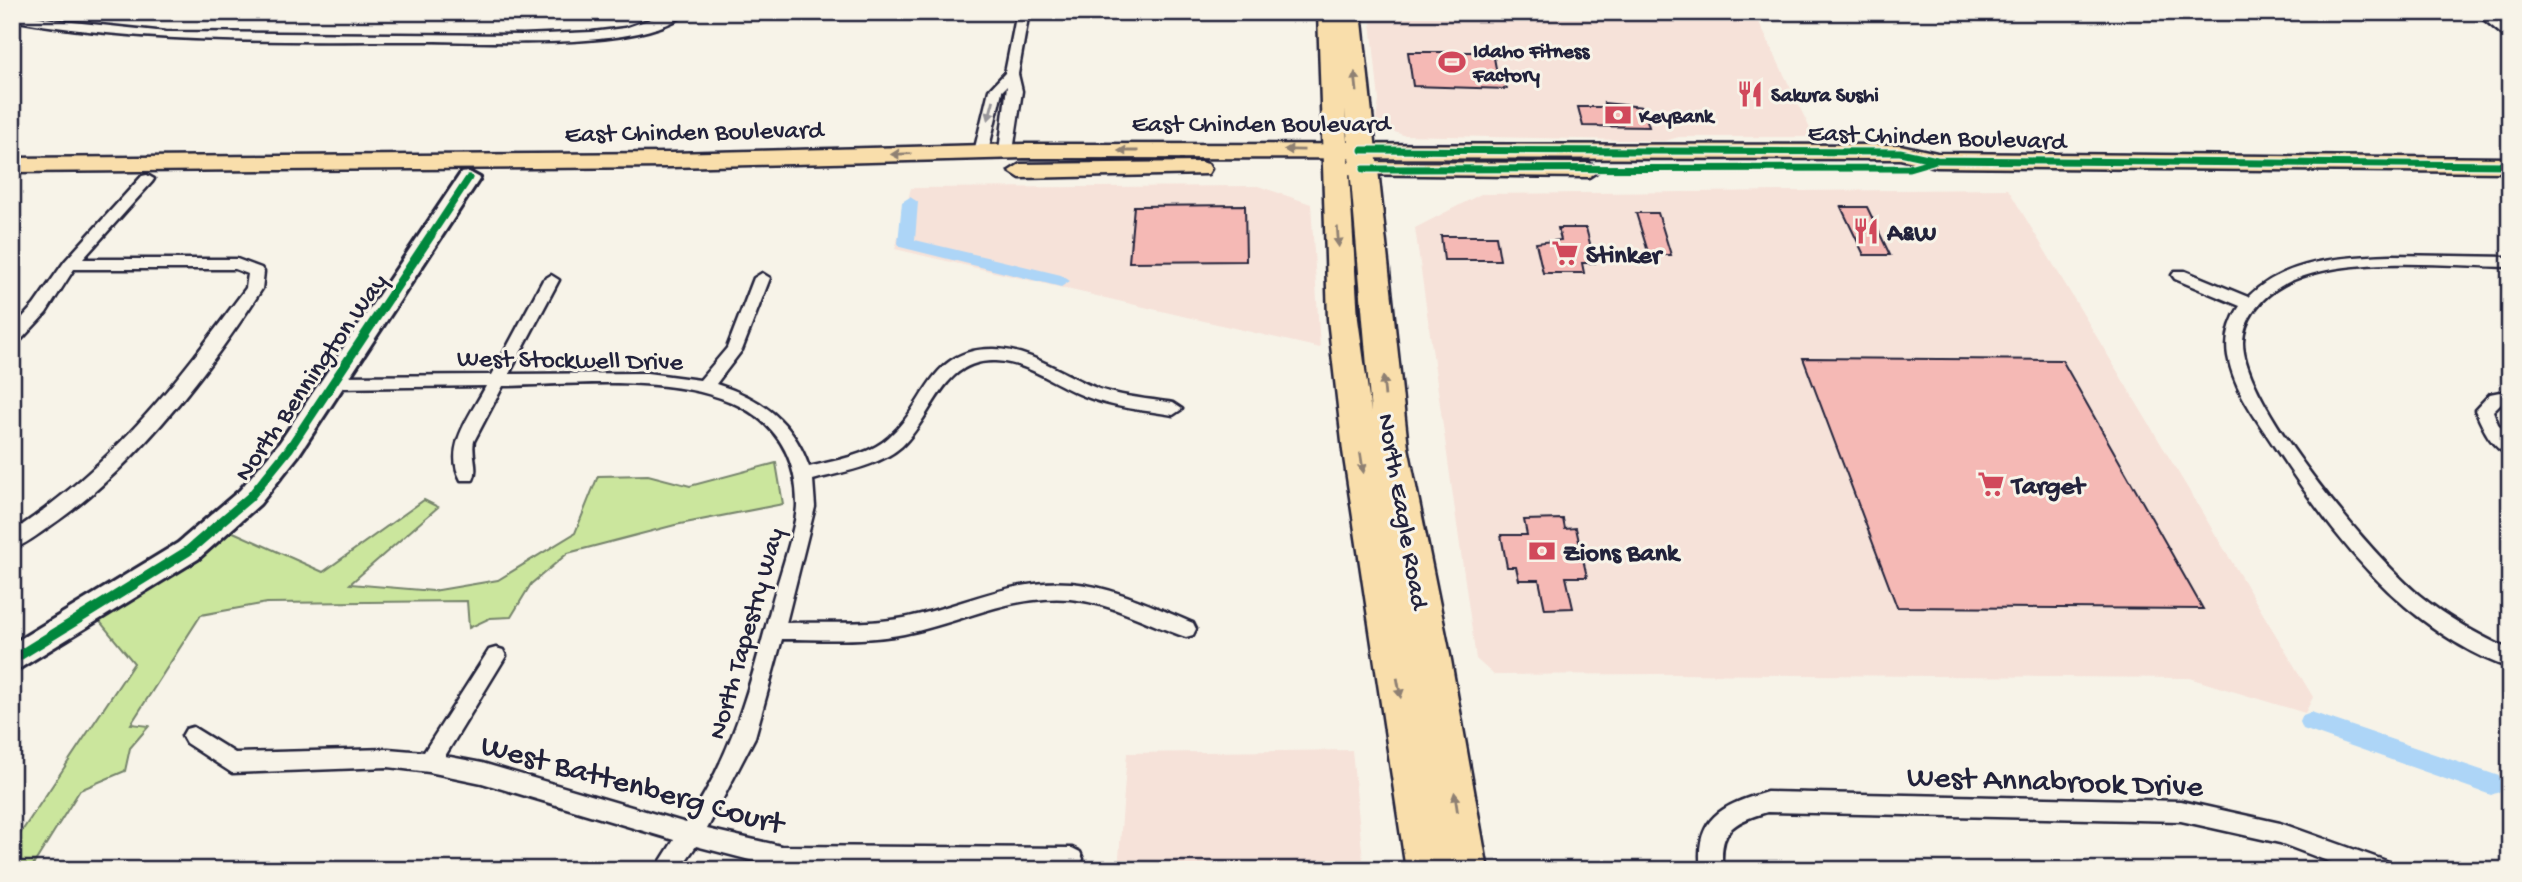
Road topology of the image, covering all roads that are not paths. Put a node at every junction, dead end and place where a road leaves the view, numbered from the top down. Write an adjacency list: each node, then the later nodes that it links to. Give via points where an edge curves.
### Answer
1 (682, 12): 6 (street, via 646,28 614,35 572,36 225,37 117,31)
2 (1023, 12): 8 (street)
3 (1327, 12): 12 (highway)
4 (1349, 12): 12 (highway, one-way to 4)
5 (2481, 12): 7 (street)
6 (12, 16)
7 (2510, 37)
8 (1010, 74): 9 (street, via 1014,91); 11 (street, one-way to 11, via 996,90)
9 (1006, 151): 11 (main road, East Chinden Boulevard); 12 (main road, East Chinden Boulevard, one-way to 9)
10 (1839, 151): 12 (main road, East Chinden Boulevard); 13 (main road, East Chinden Boulevard, via 1900,152); 17 (main road, via 1826,160 1755,160)
11 (981, 152): 16 (main road, East Chinden Boulevard, one-way to 16)
12 (1348, 159): 16 (main road, East Chinden Boulevard, via 895,172); 17 (main road); 46 (highway, North Eagle Road, one-way to 46, via 1343,319); 47 (highway, North Eagle Road, one-way to 12, via 1391,447)
13 (1937, 160): 14 (main road, East Chinden Boulevard); 17 (main road, via 1909,168)
14 (2510, 164)
15 (12, 165): 16 (main road, East Chinden Boulevard)
16 (462, 169): 18 (main road, East Chinden Boulevard); 28 (street, North Bennington Way)
17 (1724, 169)
18 (147, 179): 19 (main road, East Chinden Boulevard); 21 (street)
19 (12, 180)
20 (2510, 262): 25 (street, via 2335,264 2280,281)
21 (70, 264): 26 (street, via 40,309); 35 (street, via 237,264 256,272 254,289 141,438 96,482)
22 (2180, 275): 25 (street)
23 (762, 278): 29 (street, via 734,350)
24 (551, 280): 27 (street)
25 (2249, 304): 40 (street, via 2238,326 2236,353 2253,399 2339,528 2411,599)
26 (12, 339)
27 (497, 380): 28 (street, West Stockwell Drive); 29 (street, West Stockwell Drive, via 647,379); 33 (street, via 463,449)
28 (334, 382): 39 (street, North Bennington Way, via 273,471 219,526 140,583)
29 (705, 385): 34 (street, West Stockwell Drive, via 737,396 765,413 794,446)
30 (2510, 396): 32 (street, via 2496,398 2484,410 2491,427)
31 (1174, 409): 34 (street, via 1104,397 1017,360 995,355 975,358 944,372 894,442 862,459)
32 (2510, 449)
33 (467, 475)
34 (805, 475): 37 (street, North Tapestry Way, via 803,524)
35 (12, 542)
36 (1186, 629): 37 (street, via 1106,598 1044,590 991,599 933,620 900,626)
37 (775, 631): 43 (street, North Tapestry Way, via 744,737)
38 (496, 656): 42 (street, West Battenberg Court)
39 (12, 660)
40 (2510, 660)
41 (193, 736): 42 (street, West Battenberg Court, via 232,763 347,757)
42 (429, 762): 43 (street, West Battenberg Court, via 482,773)
43 (692, 835): 44 (street, West Battenberg Court, via 756,853 807,859); 45 (street, North Tapestry Way)
44 (1072, 859)
45 (666, 870)
46 (1428, 870)
47 (1467, 870)
48 (1712, 870): 49 (street, West Annabrook Drive, via 1712,839 1721,820 1768,803 2181,811 2280,833)
49 (2381, 870)

